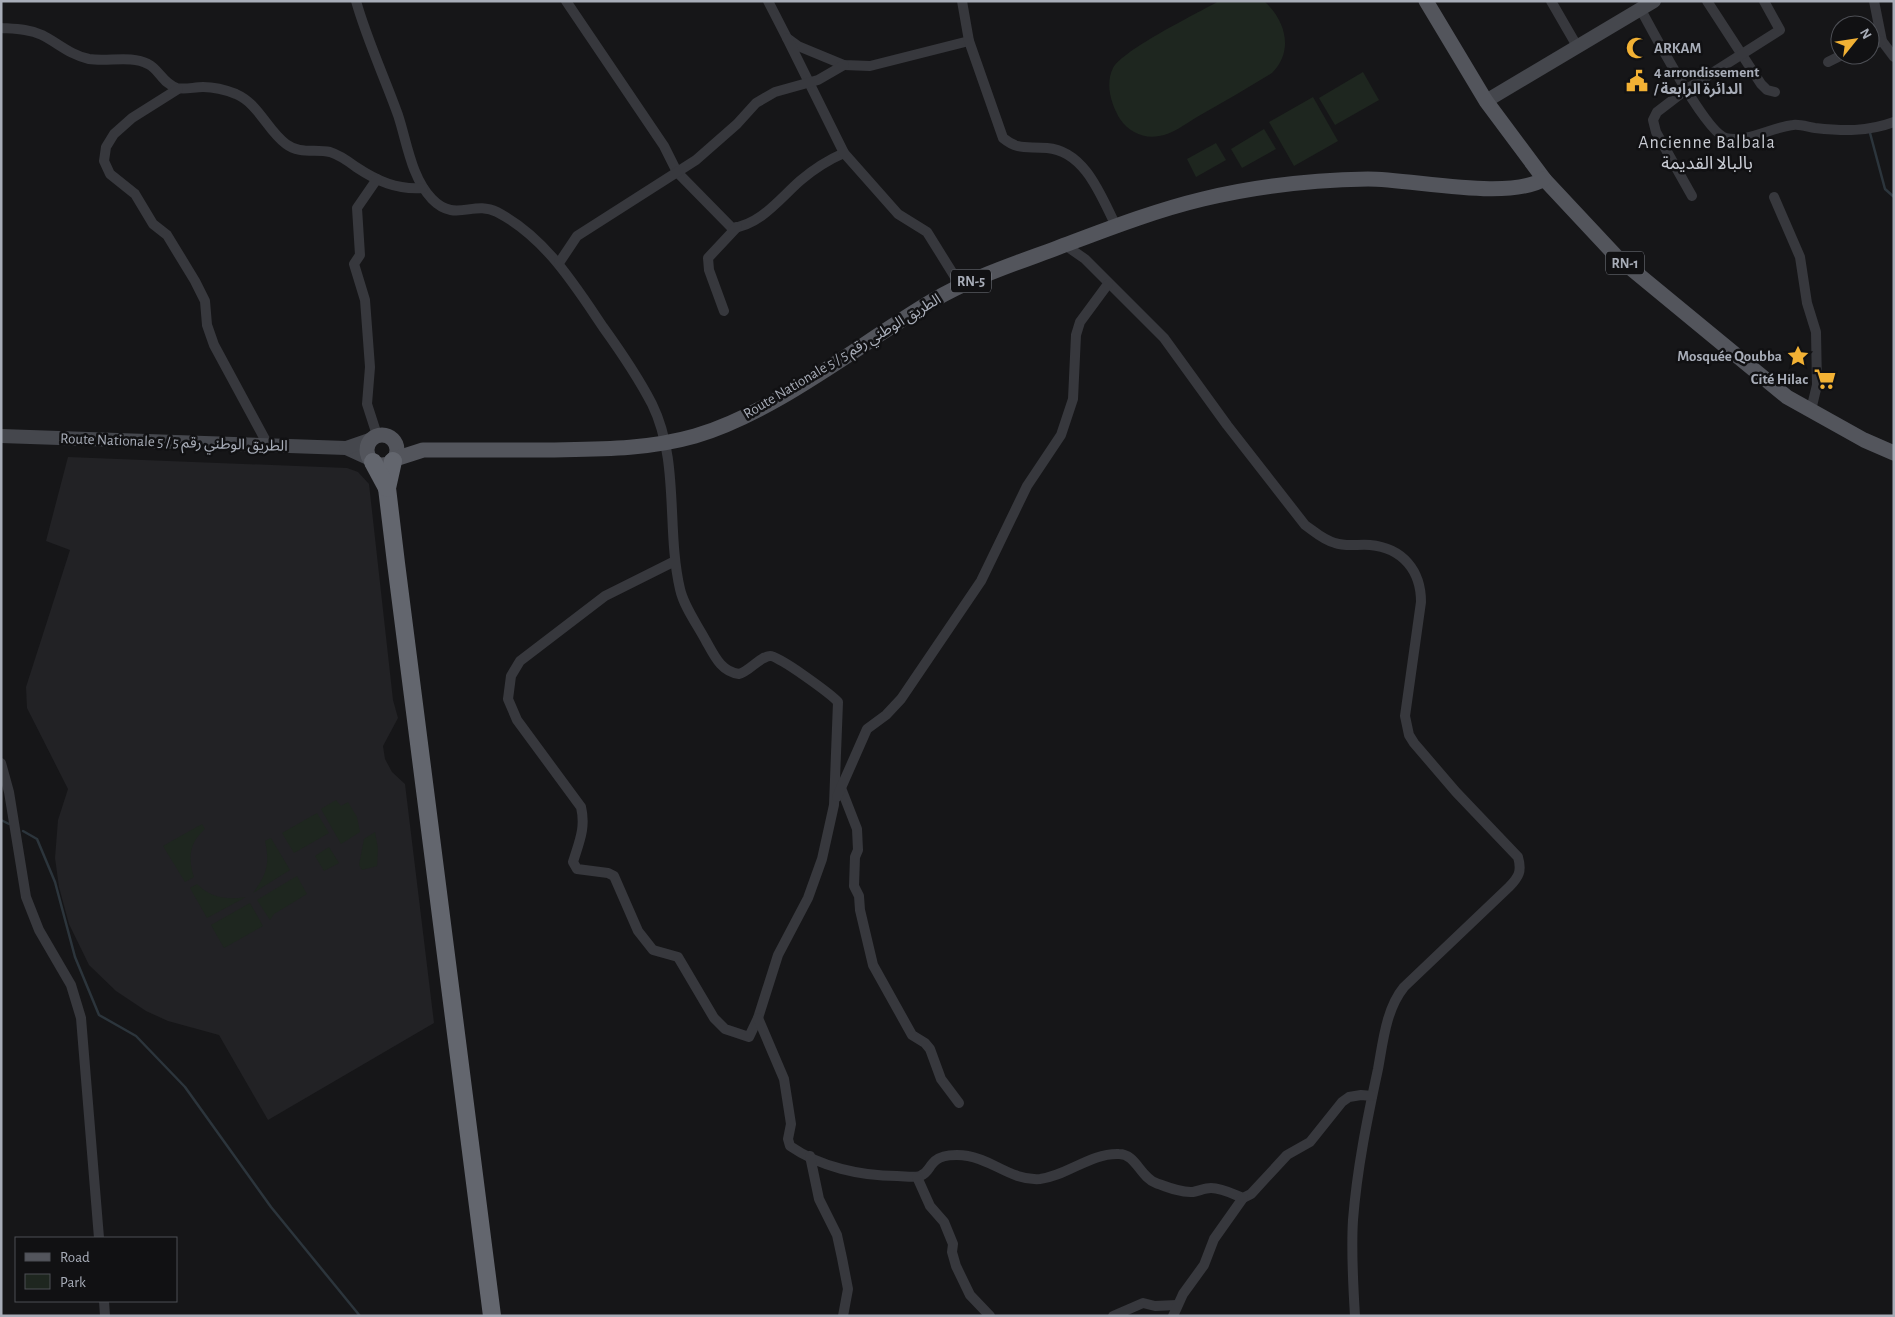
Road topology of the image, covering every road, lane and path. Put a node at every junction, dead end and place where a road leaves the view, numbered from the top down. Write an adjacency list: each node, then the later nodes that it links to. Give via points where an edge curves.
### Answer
1 (356, 1): 30 (street, via 365,35)
2 (566, 1): 27 (street, via 664,146)
3 (768, 1): 13 (street)
4 (962, 1): 14 (street)
5 (1426, 1): 24 (main road, RN-1)
6 (1551, 1): 16 (street)
7 (1654, 1): 11 (main road)
8 (1707, 1): 17 (street)
9 (1764, 1): 17 (street, via 1780,30)
10 (1874, 1): 15 (street)
11 (1640, 10): 16 (main road); 22 (street)
12 (1, 28): 21 (street, via 30,30 66,51 86,58 109,62 141,61 151,65 169,85)
13 (787, 38): 19 (street, via 798,46); 20 (street)
14 (969, 41): 19 (street, via 870,66); 33 (street, via 1003,138 1013,146 1057,149 1072,157 1095,184)
15 (1882, 41): 18 (street)
16 (1576, 46): 24 (main road)
17 (1741, 54): 22 (street); 23 (street, via 1761,84)
18 (1894, 57)
19 (844, 65): 20 (street)
20 (808, 83): 26 (street); 27 (street, via 775,92 756,103 696,160)
21 (178, 89): 28 (street, via 203,87 237,94 250,103 291,148 340,155); 44 (street, via 132,118 114,134 106,147 104,161 110,174 135,194 153,224 168,235 196,281 205,301 207,325 214,345)
22 (1687, 89): 25 (street, via 1711,127 1724,138 1737,139 1794,125 1851,131); 31 (street, via 1657,112 1653,120 1656,132)
23 (1775, 92)
24 (1486, 101): 29 (main road, RN-1)
25 (1894, 122)
26 (844, 153): 34 (street, via 802,179 774,207); 38 (street, via 898,214 932,238)
27 (677, 172): 34 (street, via 726,223 732,228); 36 (street, via 577,236)
28 (377, 179): 30 (street, via 401,188); 42 (street, via 357,208 360,255 354,264 366,300 370,366 367,404)
29 (1544, 179): 33 (main road, Route Nationale 5 / الطريق الوطني رقم 5 / RN-5, via 1515,189 1389,180 1306,183 1206,198); 40 (main road, RN-1, via 1617,257 1787,397)
30 (423, 188): 36 (street, via 444,210 459,212 482,207 496,211 518,225)
31 (1692, 196)
32 (1774, 197): 40 (street, via 1800,257 1816,332 1817,385)
33 (1116, 226): 35 (main road, Route Nationale 5 / الطريق الوطني رقم 5 / RN-5)
34 (738, 227): 39 (street, via 708,258 709,270)
35 (1065, 245): 37 (street, via 1085,259); 38 (main road, Route Nationale 5 / الطريق الوطني رقم 5 / RN-5)
36 (559, 263): 43 (street, via 638,377 654,408)
37 (1108, 284): 53 (street, via 1080,322 1076,335 1073,399 1061,435 1027,486 980,581 901,699 867,729); 56 (street, via 1164,338 1305,524 1320,537 1335,543 1370,545 1398,554 1416,573 1421,586 1421,602 1406,716 1409,735 1456,792 1518,857 1519,876 1396,996)
38 (960, 286): 43 (main road, Route Nationale 5 / الطريق الوطني رقم 5 / RN-5, via 755,410 712,430)
39 (724, 311)
40 (1811, 410): 47 (main road, RN-1, via 1864,440)
41 (1, 436): 44 (main road, Route Nationale 5 / الطريق الوطني رقم 5)
42 (380, 437): 45 (main road); 46 (main road, RN-5); 48 (main road, via 367,448); 49 (main road, via 398,448)
43 (666, 443): 46 (main road, Route Nationale 5 / الطريق الوطني رقم 5 / RN-5, via 599,449); 51 (street)
44 (268, 445): 45 (main road, Route Nationale 5 / الطريق الوطني رقم 5)
45 (346, 448): 48 (main road)
46 (423, 450): 49 (main road, RN-5)
47 (1894, 452)
48 (371, 460): 49 (main road, via 381,465); 50 (highway)
49 (394, 460): 50 (highway)
50 (387, 488): 65 (highway)
51 (675, 561): 54 (street, via 680,591 714,656 724,668 739,674 764,658 777,657 832,694 838,702); 55 (street, via 605,596 520,661 511,676 508,699 517,720 581,807 584,821 582,837 573,862 577,869 608,872 614,876 638,931 653,950 678,957 714,1018 726,1029 749,1037)
52 (1, 763): 61 (street, via 9,792 26,897 39,930 71,985 81,1018)
53 (841, 788): 54 (street); 57 (street, via 857,829 854,886 874,965 912,1035 930,1049 941,1079)
54 (834, 805): 55 (street, via 822,859 808,898 778,955)
55 (758, 1018): 58 (street, via 784,1079 791,1124 790,1146)
56 (1372, 1096): 60 (street, via 1349,1097 1342,1102 1310,1142 1287,1155); 70 (street, via 1358,1170 1353,1222)
57 (959, 1103)
58 (810, 1156): 59 (street, via 876,1177); 66 (street, via 820,1199 837,1235 848,1289)
59 (917, 1177): 60 (street, via 926,1173 943,1156 981,1159 1010,1174 1036,1179 1052,1176 1095,1158 1121,1154 1128,1156 1155,1182 1182,1191 1210,1188); 67 (street, via 925,1198 944,1222 953,1244 956,1266 970,1295)
60 (1243, 1198): 63 (street, via 1223,1225 1204,1265)
61 (99, 1237)
62 (104, 1302): 64 (street)
63 (1177, 1305): 68 (street, via 1143,1303); 69 (street)
64 (105, 1316)
65 (492, 1316)
66 (843, 1316)
67 (990, 1316)
68 (1113, 1316)
69 (1173, 1316)
70 (1355, 1316)

